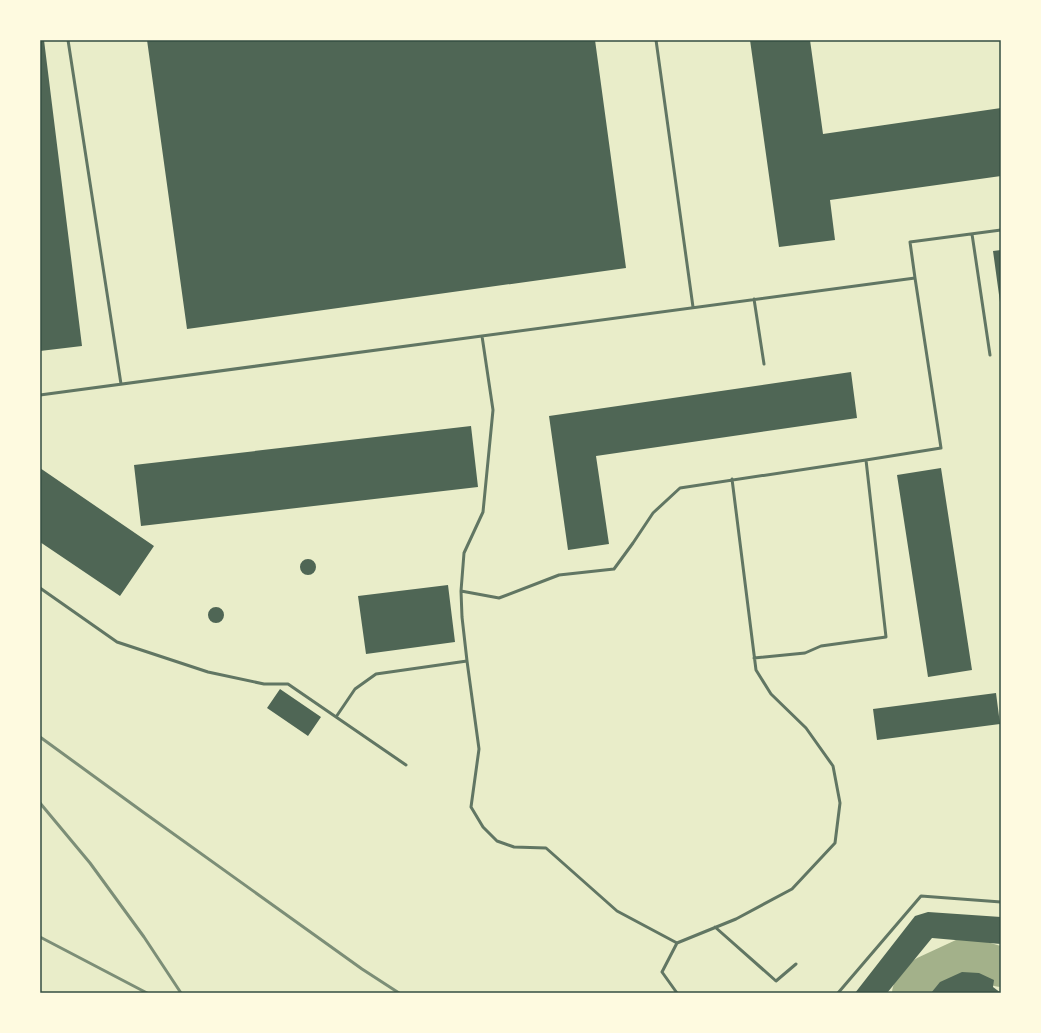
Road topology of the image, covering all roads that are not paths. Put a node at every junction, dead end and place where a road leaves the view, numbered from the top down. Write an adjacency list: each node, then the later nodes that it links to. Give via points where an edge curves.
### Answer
1 (68, 40): 11 (lane)
2 (656, 40): 7 (lane)
3 (1001, 230): 4 (lane)
4 (972, 234): 5 (lane, via 910,242); 9 (lane)
5 (916, 278): 6 (lane); 13 (lane, via 941,448)
6 (754, 299): 7 (lane); 10 (lane)
7 (693, 307): 8 (lane)
8 (482, 336): 11 (lane); 16 (lane, via 493,410 483,512 464,553)
9 (990, 355)
10 (764, 364)
11 (121, 384): 12 (lane)
12 (40, 395)
13 (866, 460): 14 (lane); 17 (lane, via 886,638 821,646 805,653)
14 (732, 480): 16 (lane, via 680,488 653,513 614,569 559,575 499,598); 17 (lane)
15 (40, 588): 19 (lane, via 117,642 208,672 264,684 288,684)
16 (461, 591): 18 (lane)
17 (754, 658): 22 (lane, via 756,670 771,694 806,728 832,766 840,803 835,843 792,889 736,919)
18 (467, 661): 19 (lane, via 376,674 356,689); 23 (lane, via 479,749 471,807 483,827 497,841 514,847 546,848 617,911)
19 (336, 717): 20 (lane)
20 (406, 765)
21 (1001, 902): 26 (lane, via 921,896)
22 (715, 927): 23 (lane); 24 (lane, via 776,981)
23 (677, 943): 25 (lane, via 662,972)
24 (796, 964)
25 (677, 993)
26 (838, 993)

